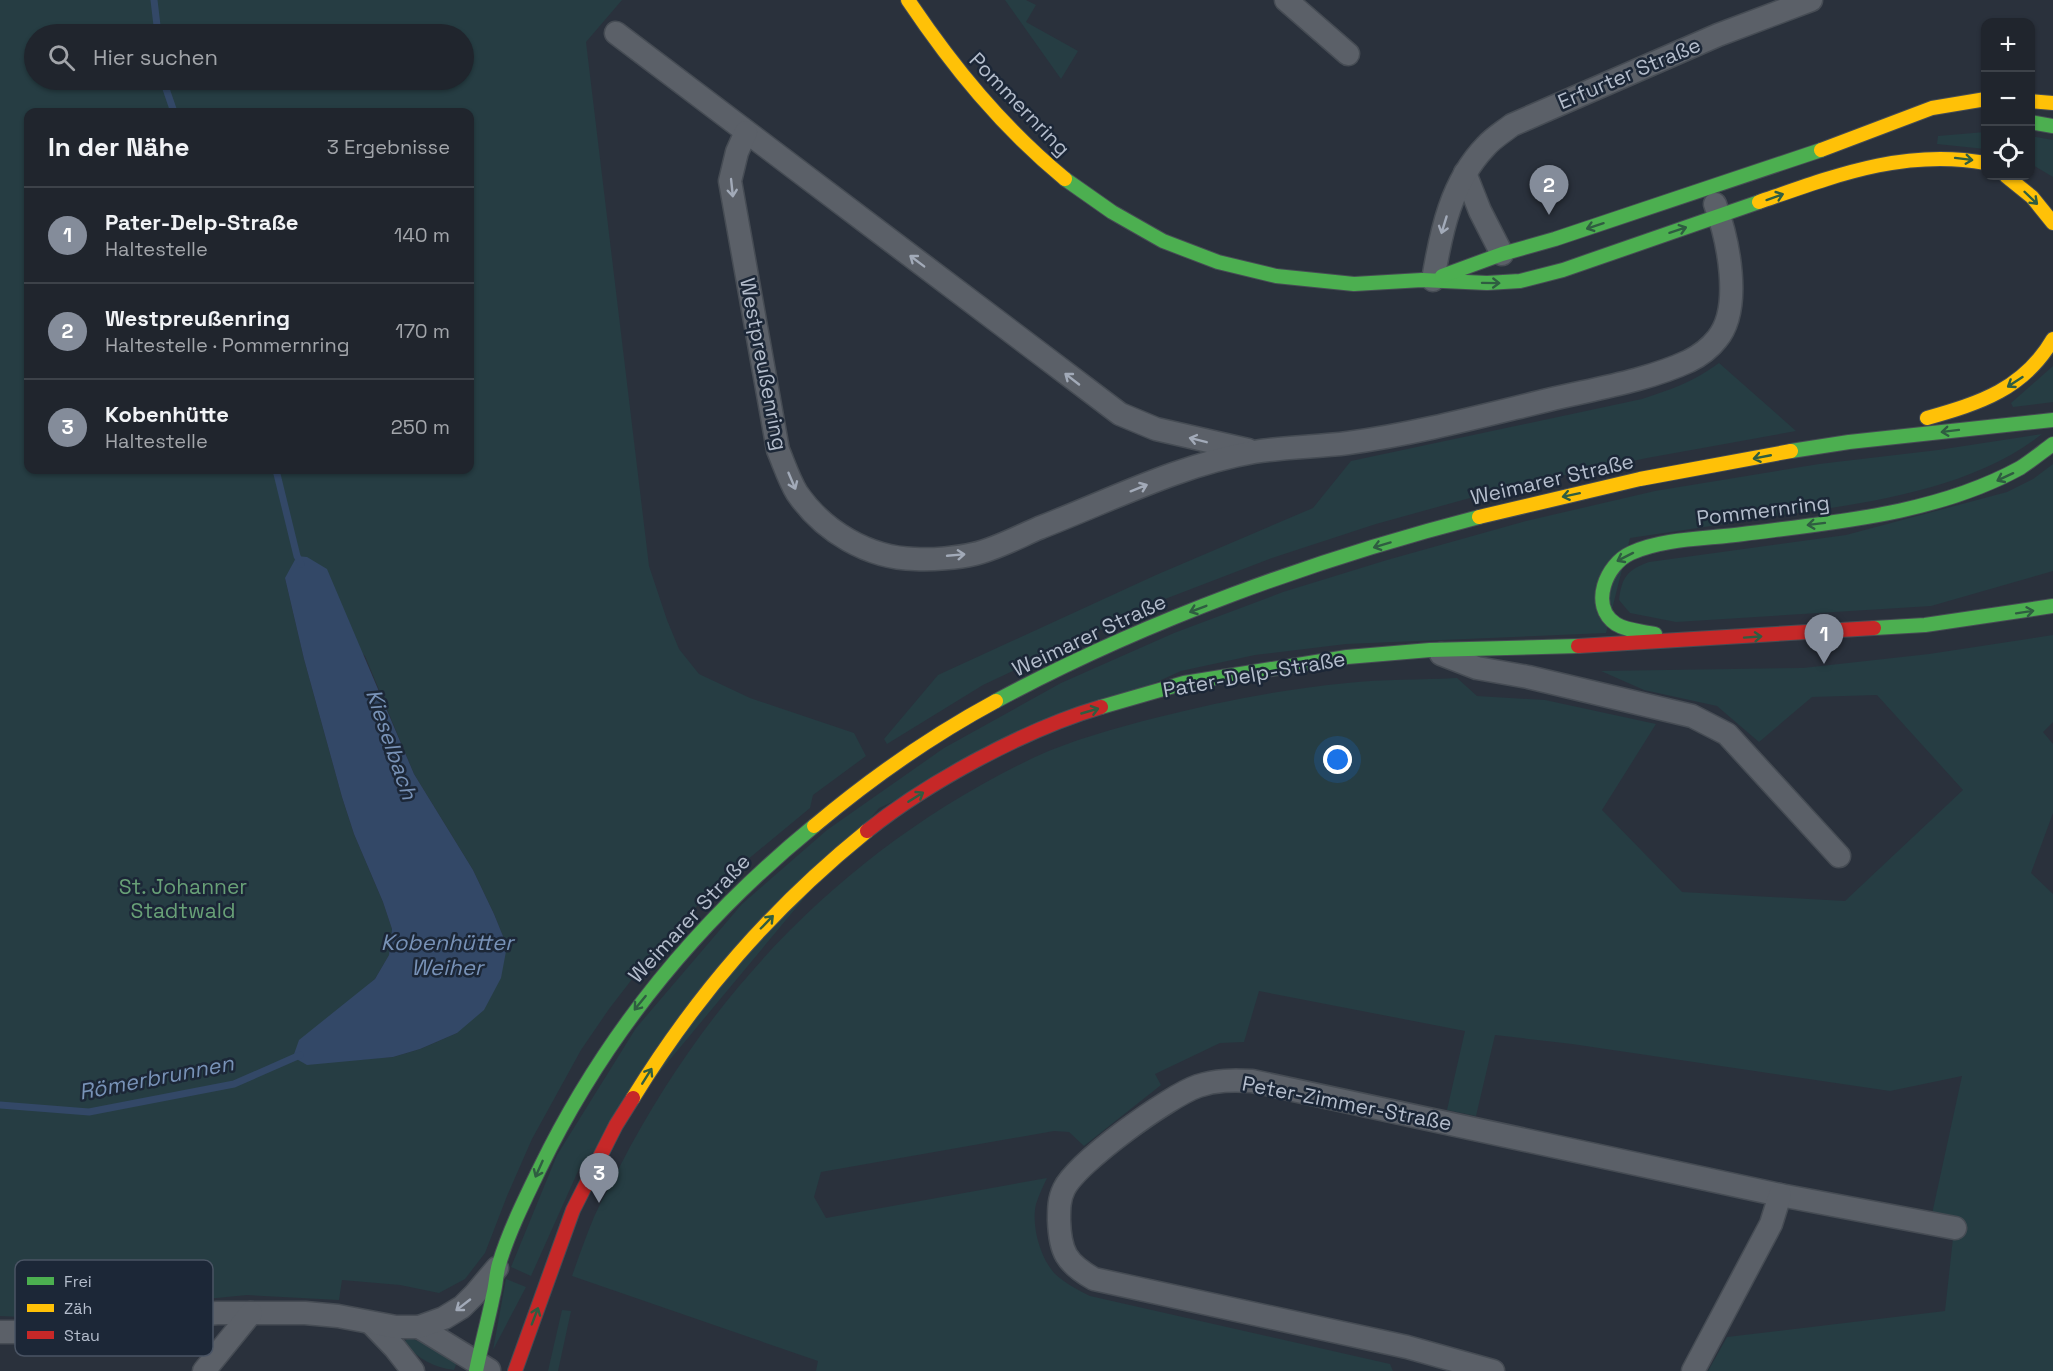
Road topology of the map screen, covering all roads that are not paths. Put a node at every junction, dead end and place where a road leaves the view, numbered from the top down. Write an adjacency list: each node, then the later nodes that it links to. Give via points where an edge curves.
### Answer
1 (908, 0): 21 (street, Pommernring, via 965,80 1024,144 1075,188 1148,233 1201,256 1275,276 1354,284)
2 (1286, 0): 5 (street)
3 (1811, 0): 15 (street, Erfurter Straße, via 1718,35 1512,125 1486,146)
4 (616, 33): 12 (street, Westpreußenring)
5 (1348, 54)
6 (1981, 100): 13 (street, Pommernring, via 1932,108)
7 (2035, 101): 8 (street)
8 (2053, 103)
9 (1954, 118): 13 (street, Pommernring, via 1933,118)
10 (2035, 123): 11 (street)
11 (2053, 126)
12 (746, 132): 26 (street, Westpreußenring, one-way to 12, via 1156,429 1120,414); 26 (street, Westpreußenring, one-way to 26, via 730,182 778,450 796,491 819,519 856,545 915,559 974,554 1155,481)
13 (1858, 137): 17 (street, Pommernring)
14 (1981, 162): 18 (street, Pommernring, one-way to 14, via 1822,180 1894,161 1933,156)
15 (1465, 173): 20 (street); 21 (street, Erfurter Straße, one-way to 21, via 1444,223)
16 (2011, 180): 19 (street, one-way to 19, via 2032,197)
17 (1710, 188): 18 (street, Westpreußenring); 20 (street, Pommernring, one-way to 20)
18 (1720, 216): 21 (street, Pommernring, one-way to 18, via 1504,283 1530,278); 26 (street, Westpreußenring, via 1729,266 1731,299 1727,321 1718,339 1690,360 1636,379 1405,434)
19 (2053, 223)
20 (1502, 254): 21 (street, Pommernring)
21 (1433, 280)
22 (2053, 339): 25 (street, one-way to 25, via 2029,372 1972,406)
23 (2053, 420): 25 (street, Weimarer Straße, one-way to 25)
24 (2053, 444): 30 (street, Pommernring, one-way to 30, via 2026,466 2004,477 1935,502 1842,521 1670,543 1637,550 1615,562 1601,600 1611,621 1621,627)
25 (1819, 446): 35 (street, Weimarer Straße, one-way to 35, via 1522,506 1279,578 1056,670 936,736 819,819 734,896 670,964 627,1020 577,1098 548,1149)
26 (1255, 452)
27 (2022, 597): 29 (street)
28 (2053, 606): 29 (street, Pater-Delp-Straße, one-way to 28)
29 (1925, 625): 30 (street, Pater-Delp-Straße, one-way to 29)
30 (1694, 641): 31 (street, Pater-Delp-Straße)
31 (1430, 650): 32 (street, Pater-Delp-Straße, via 1477,668 1692,716 1727,734); 40 (street, Pater-Delp-Straße, one-way to 31, via 580,1194 616,1125 662,1052 704,994 763,925 842,850 884,817 956,772 1074,715 1184,683 1233,674 1347,657)
32 (1839, 856)
33 (1780, 1194): 34 (street, Peter-Zimmer-Straße); 45 (street, Peter-Zimmer-Straße, via 1235,1080 1197,1086 1169,1101 1130,1127 1065,1187 1059,1203 1060,1242 1066,1257 1094,1279 1416,1349); 46 (street, via 1772,1224)
34 (1955, 1228)
35 (497, 1268): 39 (street, one-way to 39, via 462,1307); 41 (street, Weimarer Straße)
36 (213, 1313): 37 (street)
37 (251, 1313): 38 (street, via 305,1313); 43 (street)
38 (371, 1323): 39 (street); 42 (street)
39 (418, 1327): 41 (street)
40 (517, 1364): 44 (street)
41 (481, 1368)
42 (416, 1370)
43 (204, 1371)
44 (500, 1371)
45 (1493, 1371)
46 (1694, 1371)

